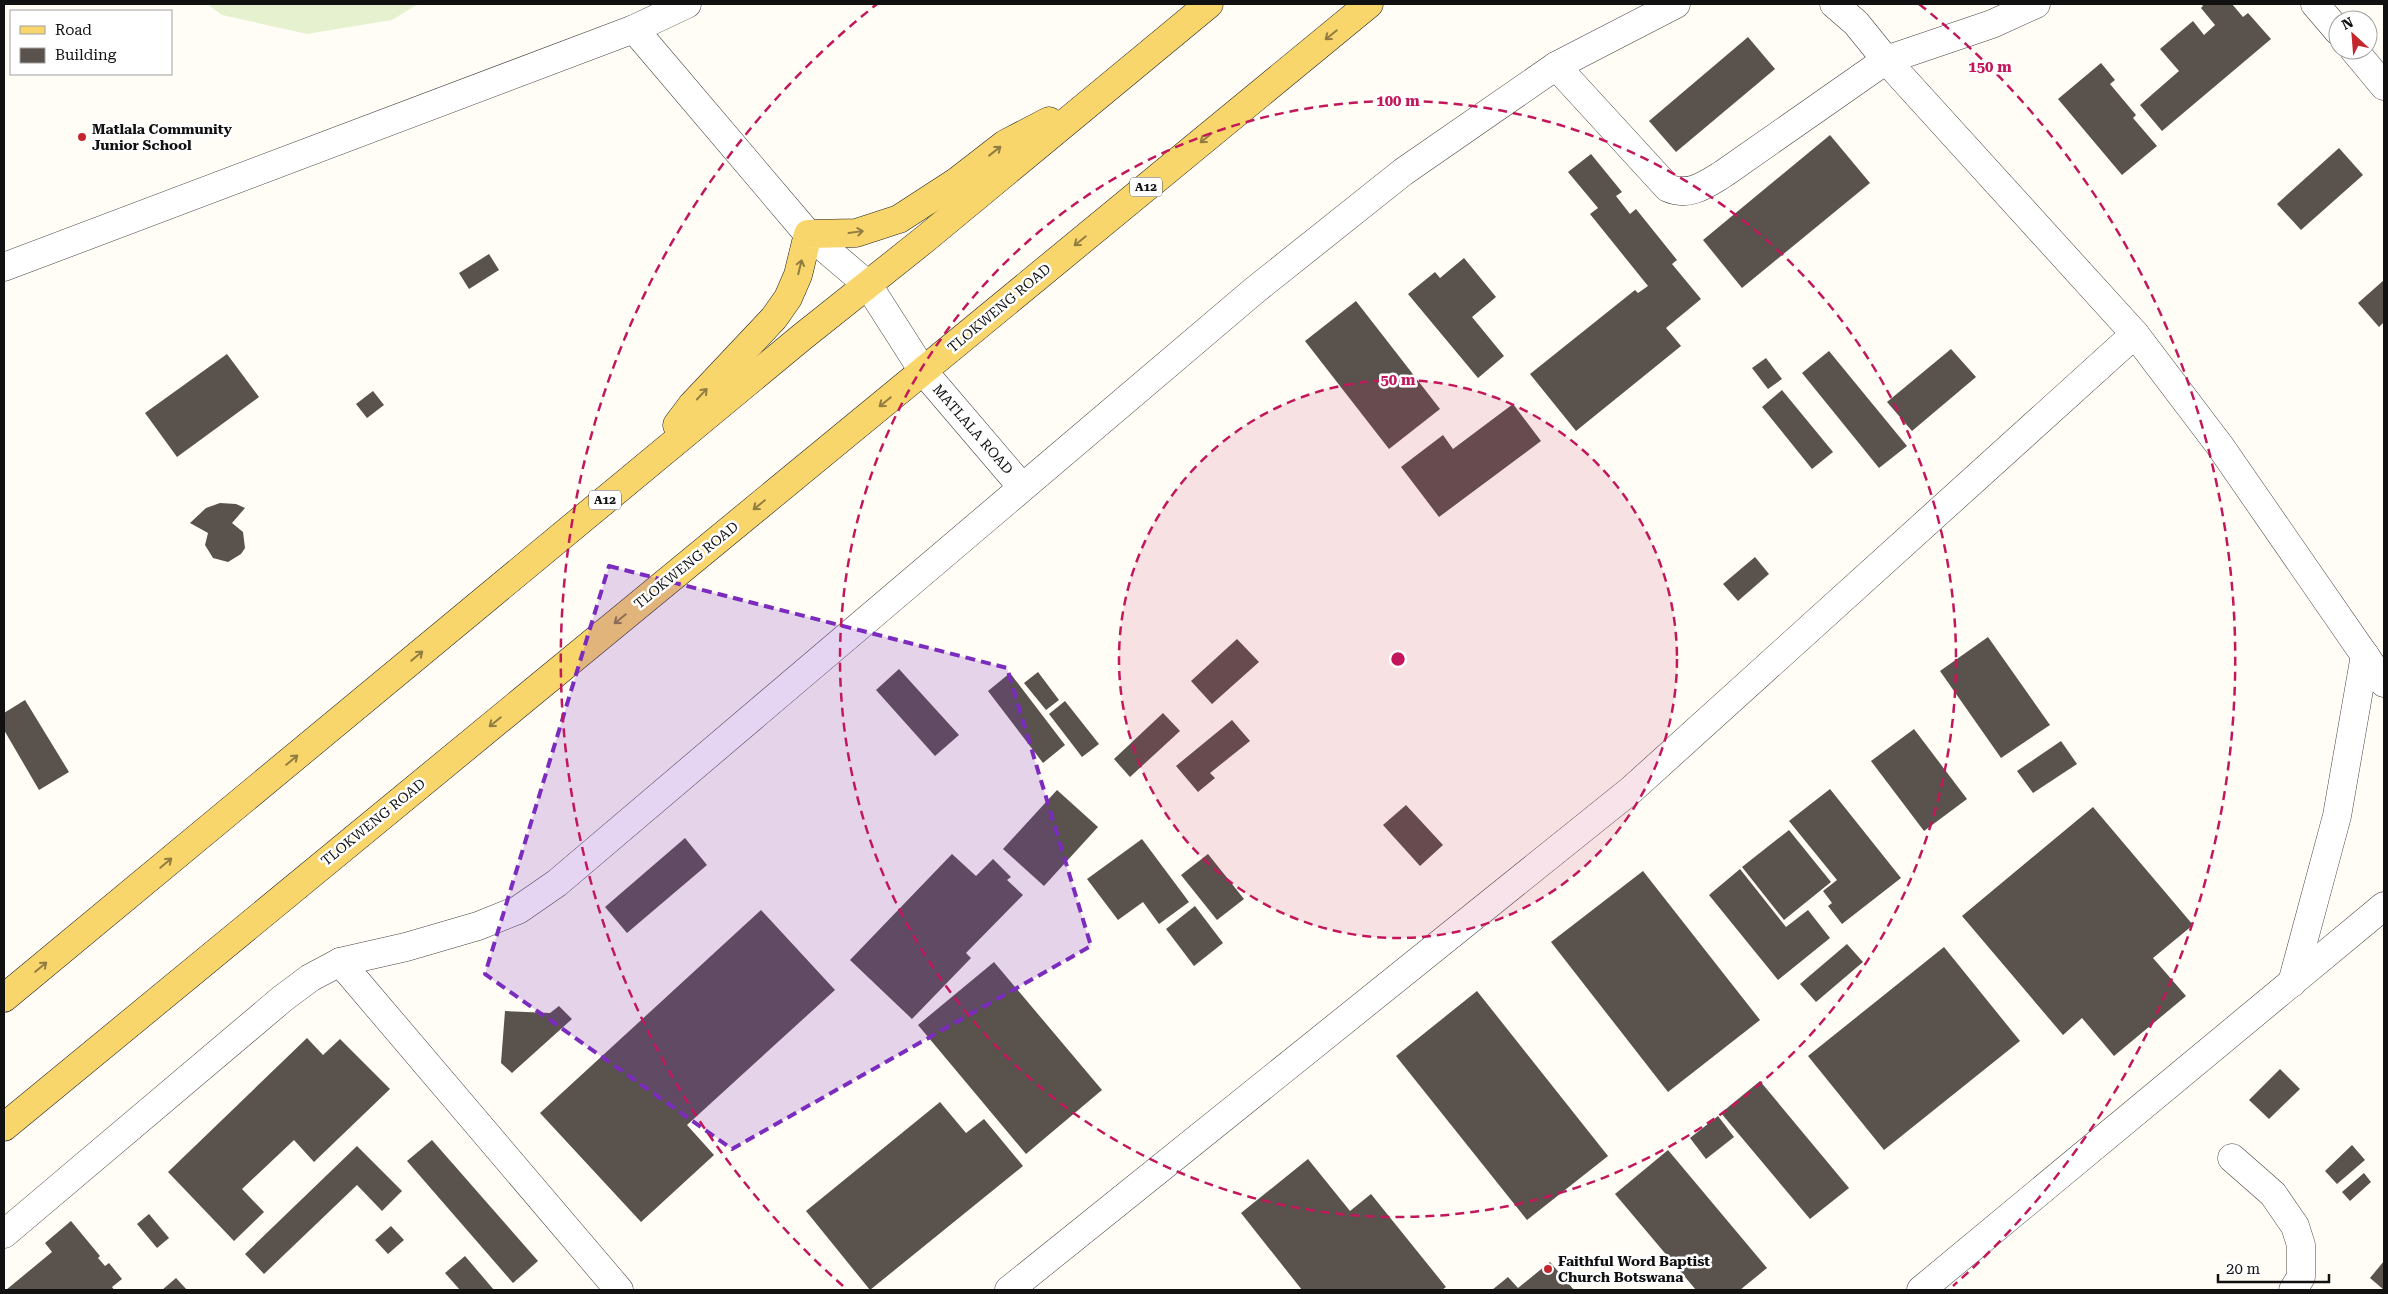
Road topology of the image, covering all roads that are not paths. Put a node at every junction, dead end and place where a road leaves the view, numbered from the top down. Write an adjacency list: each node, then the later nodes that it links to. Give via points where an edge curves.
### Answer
1 (687, 4): 9 (street)
2 (1209, 4): 14 (main road, A12)
3 (1369, 4): 19 (main road, TLOKWENG ROAD / A12, one-way to 19)
4 (1676, 4): 12 (street)
5 (1834, 4): 10 (street, via 1856,23)
6 (2036, 4): 10 (street, via 1992,24)
7 (2315, 4): 8 (street)
8 (2328, 19)
9 (634, 28): 15 (street, MATLALA ROAD); 16 (street)
10 (1886, 60): 12 (street, via 1723,174 1689,192 1668,188); 18 (street)
11 (2362, 60): 13 (street)
12 (1556, 66): 21 (street, via 1403,172 1255,290)
13 (2384, 86)
14 (1101, 92): 15 (main road, one-way to 14, via 856,233 898,219 956,182 1004,144); 17 (main road, A12)
15 (808, 234): 17 (street, MATLALA ROAD); 20 (main road, one-way to 15, via 666,440 692,405 774,318 798,275)
16 (4, 267)
17 (868, 285): 19 (street, MATLALA ROAD); 20 (main road, A12)
18 (2135, 334): 22 (street, via 2220,446); 32 (street, via 1630,790)
19 (923, 372): 21 (street, MATLALA ROAD); 28 (main road, TLOKWENG ROAD / A12, one-way to 28)
20 (624, 484): 27 (main road, A12, one-way to 20)
21 (1022, 487): 25 (street, via 541,894 518,910 478,926)
22 (2365, 655): 23 (street); 26 (street, via 2337,816)
23 (2384, 683)
24 (2384, 906): 26 (street)
25 (340, 962): 30 (street, via 310,978 282,999); 31 (street)
26 (2292, 983): 33 (street)
27 (4, 998)
28 (4, 1127)
29 (2232, 1158): 34 (street, via 2273,1194 2295,1226 2301,1245 2301,1277)
30 (4, 1234)
31 (619, 1290)
32 (1009, 1290)
33 (1921, 1290)
34 (2293, 1290)

